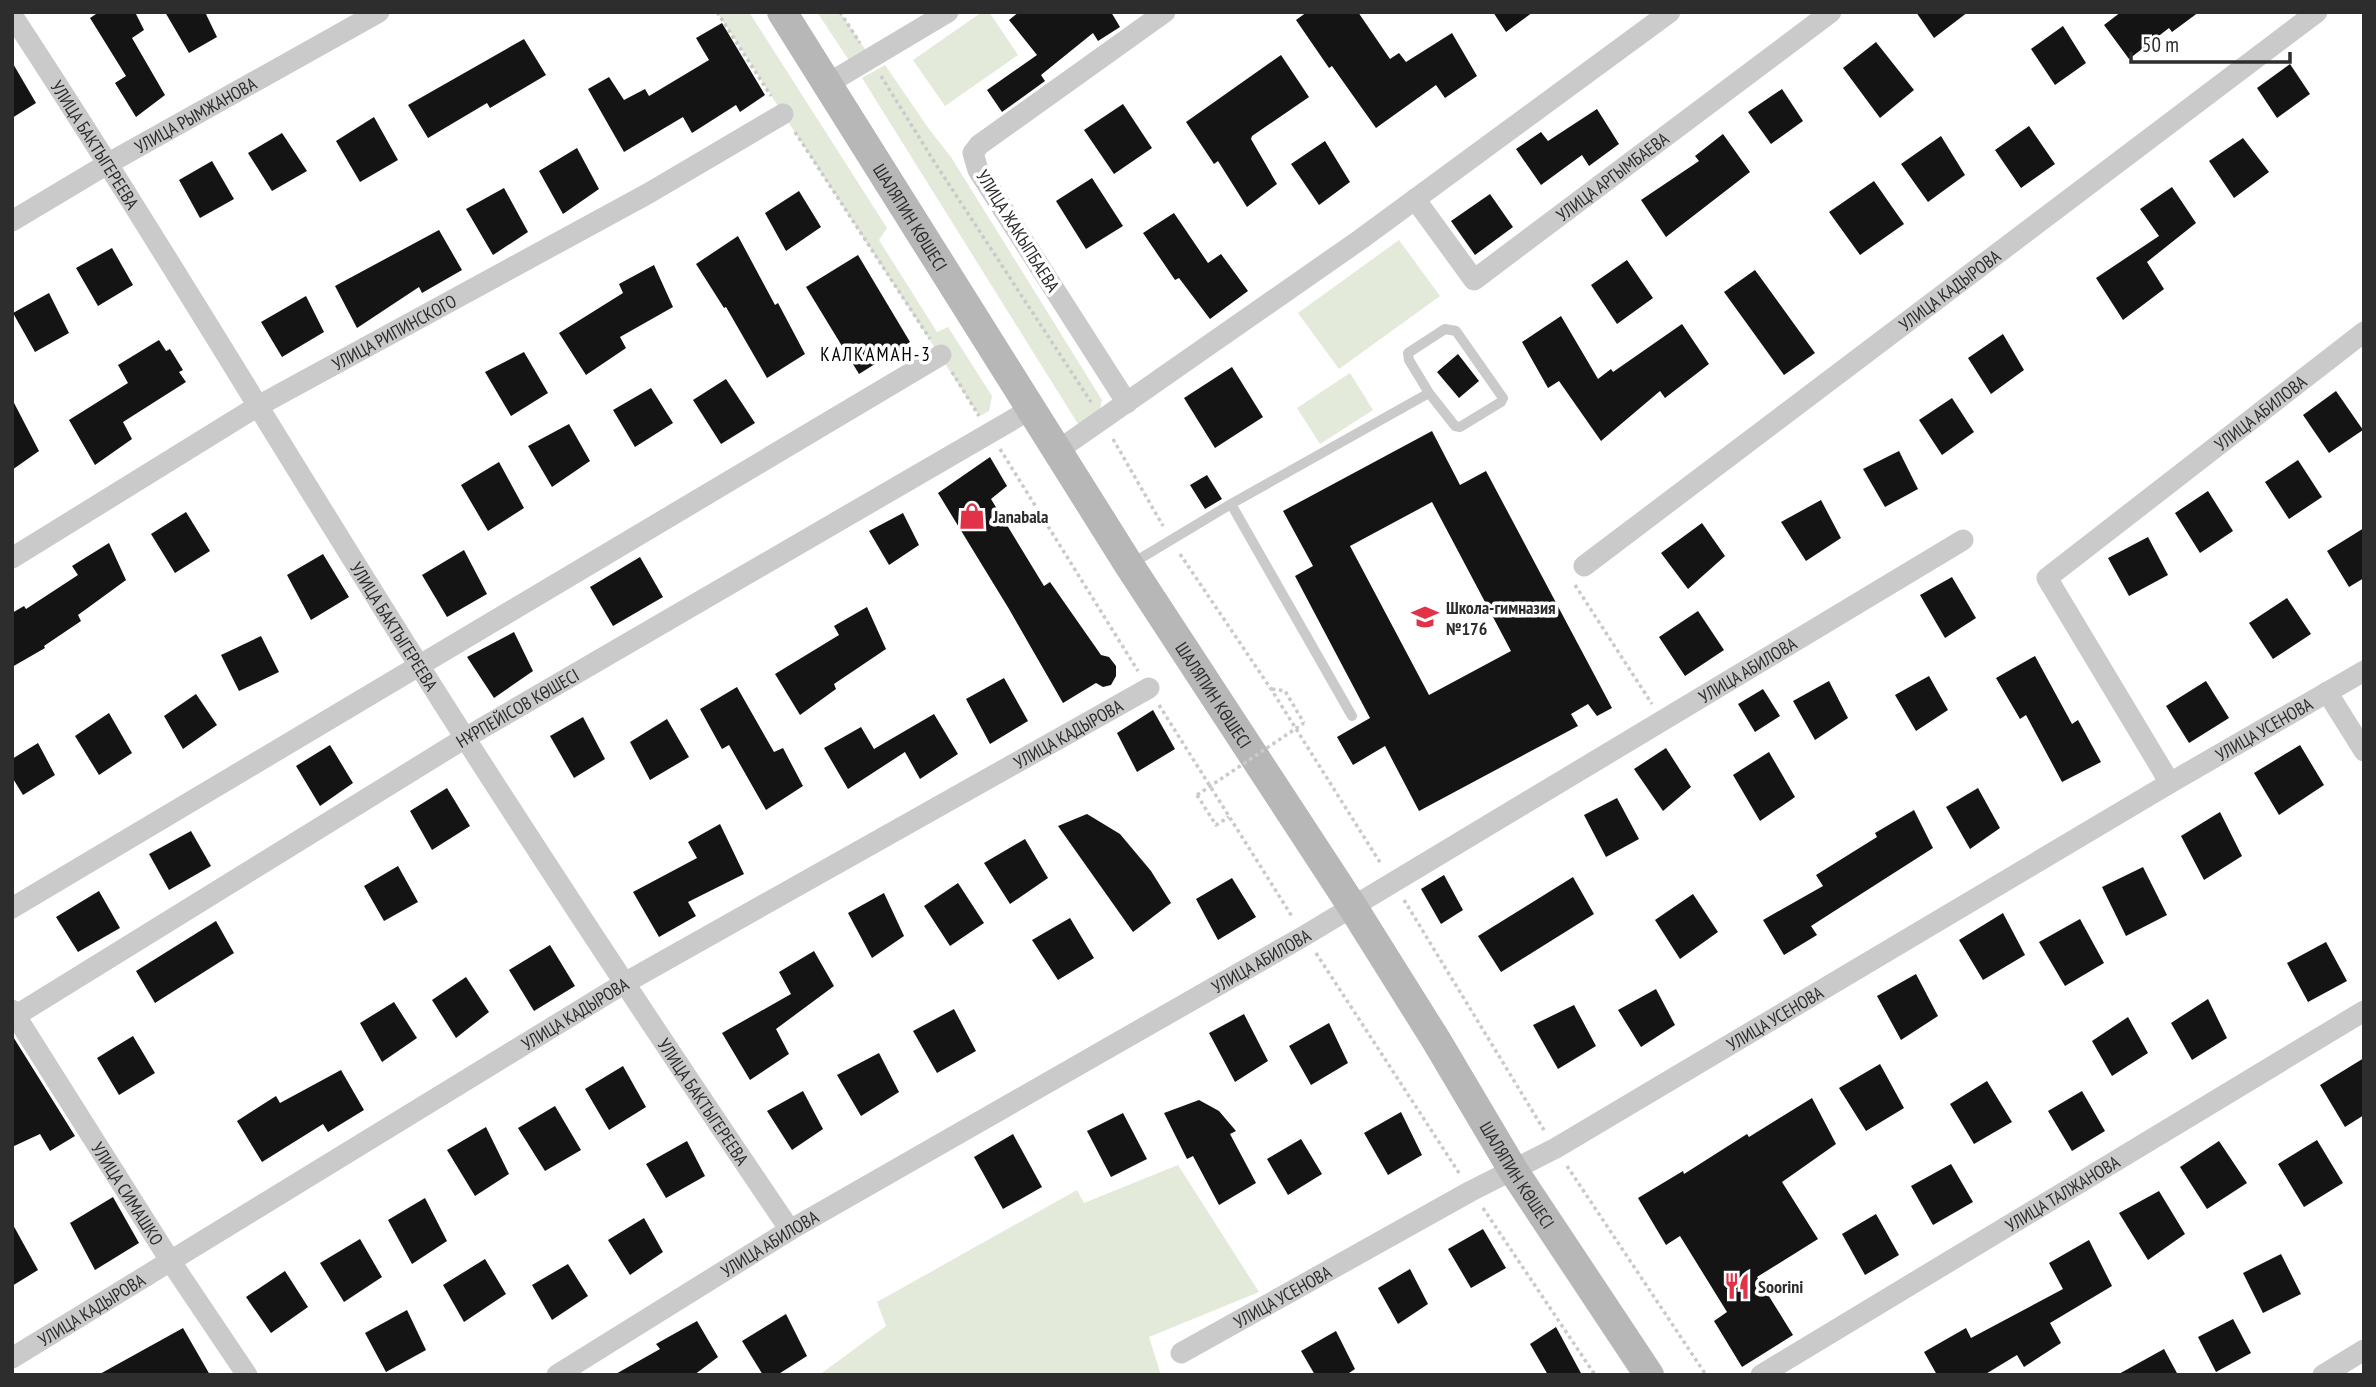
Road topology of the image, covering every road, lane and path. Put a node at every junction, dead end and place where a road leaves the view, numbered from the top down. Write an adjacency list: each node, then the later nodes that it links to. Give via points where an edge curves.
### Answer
1 (379, 12): 13 (street, УЛИЦА РЫМЖАНОВА)
2 (782, 12): 11 (main road, ШАЛЯПИН КӨШЕСІ)
3 (841, 12): 10 (path)
4 (948, 12): 10 (street)
5 (1165, 12): 19 (street, УЛИЦА ЖАКЫПБАЕВА, via 973,153 978,170)
6 (1670, 12): 14 (street)
7 (1831, 12): 14 (street, УЛИЦА АРГЫМБАЕВА, via 1474,280)
8 (2317, 12): 29 (street, УЛИЦА КАДЫРОВА)
9 (12, 16): 13 (street, УЛИЦА БАКТЫГЕРЕЕВА)
10 (871, 58): 11 (street); 22 (path)
11 (829, 83): 21 (main road, ШАЛЯПИН КӨШЕСІ)
12 (783, 114): 20 (street, УЛИЦА РИПИНСКОГО, via 649,193)
13 (109, 163): 15 (street, УЛИЦА РЫМЖАНОВА); 20 (street, УЛИЦА БАКТЫГЕРЕЕВА)
14 (1415, 200): 19 (street)
15 (12, 221)
16 (2364, 332): 39 (street, УЛИЦА АБИЛОВА, via 2047,578)
17 (941, 355): 30 (street)
18 (1429, 393): 18 (lane, via 1460,427 1503,398 1450,328 1408,353); 24 (lane)
19 (1127, 403): 22 (street)
20 (258, 406): 27 (street, УЛИЦА РИПИНСКОГО); 30 (street, УЛИЦА БАКТЫГЕРЕЕВА)
21 (1031, 409): 23 (main road, ШАЛЯПИН КӨШЕСІ); 37 (street, НҰРПЕЙІСОВ КӨШЕСІ)
22 (1102, 419): 23 (street); 25 (path)
23 (1058, 452): 28 (main road, ШАЛЯПИН КӨШЕСІ)
24 (1231, 505): 25 (lane); 35 (lane)
25 (1171, 540): 28 (lane); 33 (path)
26 (1963, 540): 36 (street, УЛИЦА АБИЛОВА)
27 (12, 558)
28 (1129, 565): 42 (main road, ШАЛЯПИН КӨШЕСІ)
29 (1584, 566): 36 (path, via 1574,584)
30 (418, 665): 37 (street, УЛИЦА БАКТЫГЕРЕЕВА); 43 (street)
31 (2364, 671): 34 (street, УЛИЦА УСЕНОВА)
32 (1149, 688): 40 (path); 45 (street, УЛИЦА КАДЫРОВА)
33 (1270, 689): 40 (path, bridge, via 1285,691 1304,723 1197,794 1216,825); 41 (path)
34 (2327, 692): 38 (street); 39 (street, УЛИЦА УСЕНОВА)
35 (1352, 716)
36 (1663, 721): 41 (street, УЛИЦА АБИЛОВА)
37 (465, 738): 45 (street, УЛИЦА БАКТЫГЕРЕЕВА); 47 (street, НҰРПЕЙІСОВ КӨШЕСІ)
38 (2364, 751)
39 (2170, 783): 48 (street, УЛИЦА УСЕНОВА)
40 (1229, 817): 44 (path)
41 (1393, 883): 42 (street, УЛИЦА АБИЛОВА); 48 (path)
42 (1352, 906): 44 (street, УЛИЦА АБИЛОВА); 49 (main road, ШАЛЯПИН КӨШЕСІ)
43 (12, 908)
44 (1304, 936): 50 (path); 51 (street, УЛИЦА АБИЛОВА)
45 (623, 984): 51 (street, УЛИЦА БАКТЫГЕРЕЕВА); 52 (street, УЛИЦА КАДЫРОВА)
46 (2364, 1011): 61 (street, УЛИЦА ТАЛЖАНОВА)
47 (14, 1014): 52 (street, УЛИЦА СИМАШКО)
48 (1556, 1148): 49 (street, УЛИЦА УСЕНОВА); 60 (path)
49 (1513, 1170): 50 (street, УЛИЦА УСЕНОВА); 59 (main road, ШАЛЯПИН КӨШЕСІ)
50 (1471, 1191): 54 (street, УЛИЦА УСЕНОВА); 58 (path)
51 (790, 1230): 57 (street, УЛИЦА АБИЛОВА)
52 (171, 1262): 55 (street, УЛИЦА КАДЫРОВА); 56 (street, УЛИЦА СИМАШКО)
53 (2364, 1350): 62 (street)
54 (1181, 1353)
55 (12, 1358)
56 (247, 1375)
57 (557, 1375)
58 (1595, 1375)
59 (1649, 1375)
60 (1706, 1375)
61 (1761, 1375)
62 (2323, 1375)

